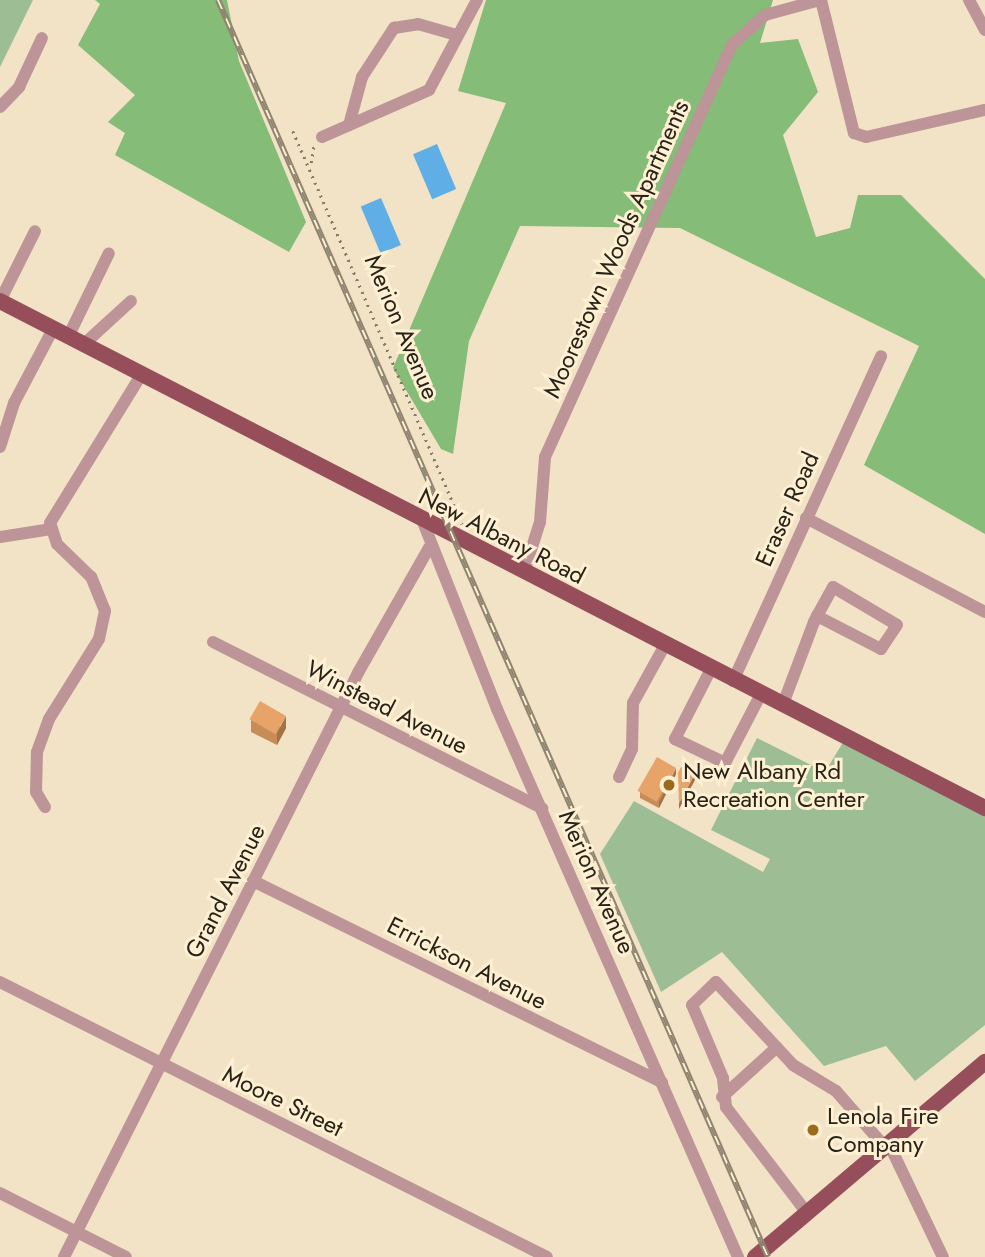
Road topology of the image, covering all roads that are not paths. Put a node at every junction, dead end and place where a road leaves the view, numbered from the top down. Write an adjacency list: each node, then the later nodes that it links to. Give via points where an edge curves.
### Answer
1 (477, 0): 5 (street)
2 (820, 0): 8 (street, Moorestown Woods Apartments, via 854,133 866,137); 26 (street, Moorestown Woods Apartments, via 765,15 732,45 545,457 540,522)
3 (970, 0): 4 (street)
4 (985, 30)
5 (456, 35): 9 (street, via 429,90); 9 (street, via 418,23 394,28 362,77)
6 (42, 38): 7 (street, via 19,87)
7 (0, 107)
8 (985, 110)
9 (349, 125): 10 (street)
10 (322, 137)
11 (35, 231): 13 (street)
12 (108, 253): 16 (street)
13 (0, 301): 15 (main road, New Albany Road)
14 (131, 301): 17 (street)
15 (53, 329): 16 (main road, New Albany Road); 20 (street, via 14,403)
16 (68, 337): 17 (main road, New Albany Road)
17 (83, 345): 19 (main road, New Albany Road)
18 (881, 356): 21 (street, Eraser Road)
19 (141, 374): 22 (main road, New Albany Road); 23 (street, via 64,495)
20 (0, 447)
21 (806, 518): 27 (street); 32 (street, Eraser Road)
22 (423, 522): 25 (street, Merion Avenue); 26 (main road, New Albany Road)
23 (51, 529): 24 (street); 37 (street, via 64,553 91,577 105,611 99,639 50,719 37,752 36,792)
24 (0, 537)
25 (429, 548): 35 (street, Grand Avenue); 38 (street, Merion Avenue)
26 (524, 572): 30 (main road, New Albany Road)
27 (985, 612)
28 (817, 616): 28 (street, via 833,587 897,625 881,649); 34 (street)
29 (213, 642): 35 (street, Winstead Avenue)
30 (665, 645): 31 (main road, New Albany Road); 36 (street, via 633,703 632,749)
31 (710, 669): 32 (main road, New Albany Road); 33 (street, via 675,739 687,745 725,763)
32 (733, 681): 33 (main road, New Albany Road)
33 (761, 694): 34 (main road, New Albany Road)
34 (783, 704): 39 (main road, New Albany Road)
35 (341, 709): 38 (street, Winstead Avenue); 40 (street, Grand Avenue)
36 (619, 777)
37 (45, 807)
38 (542, 808): 45 (street, Merion Avenue)
39 (985, 808)
40 (253, 881): 44 (street, Grand Avenue); 45 (street, Errickson Avenue)
41 (0, 982): 44 (street, Moore Street)
42 (777, 1047): 46 (street); 46 (street, via 720,983 693,1002 723,1078); 47 (street, via 804,1074 836,1091)
43 (985, 1062): 47 (main road)
44 (163, 1065): 50 (street, Grand Avenue); 53 (street, Moore Street)
45 (662, 1082): 54 (street, Merion Avenue)
46 (722, 1097): 49 (street)
47 (887, 1146): 49 (main road); 56 (street)
48 (0, 1194): 50 (street)
49 (807, 1213): 55 (main road)
50 (77, 1232): 51 (street, Grand Avenue); 52 (street)
51 (64, 1257)
52 (126, 1257)
53 (547, 1257)
54 (738, 1257)
55 (755, 1257)
56 (943, 1257)

